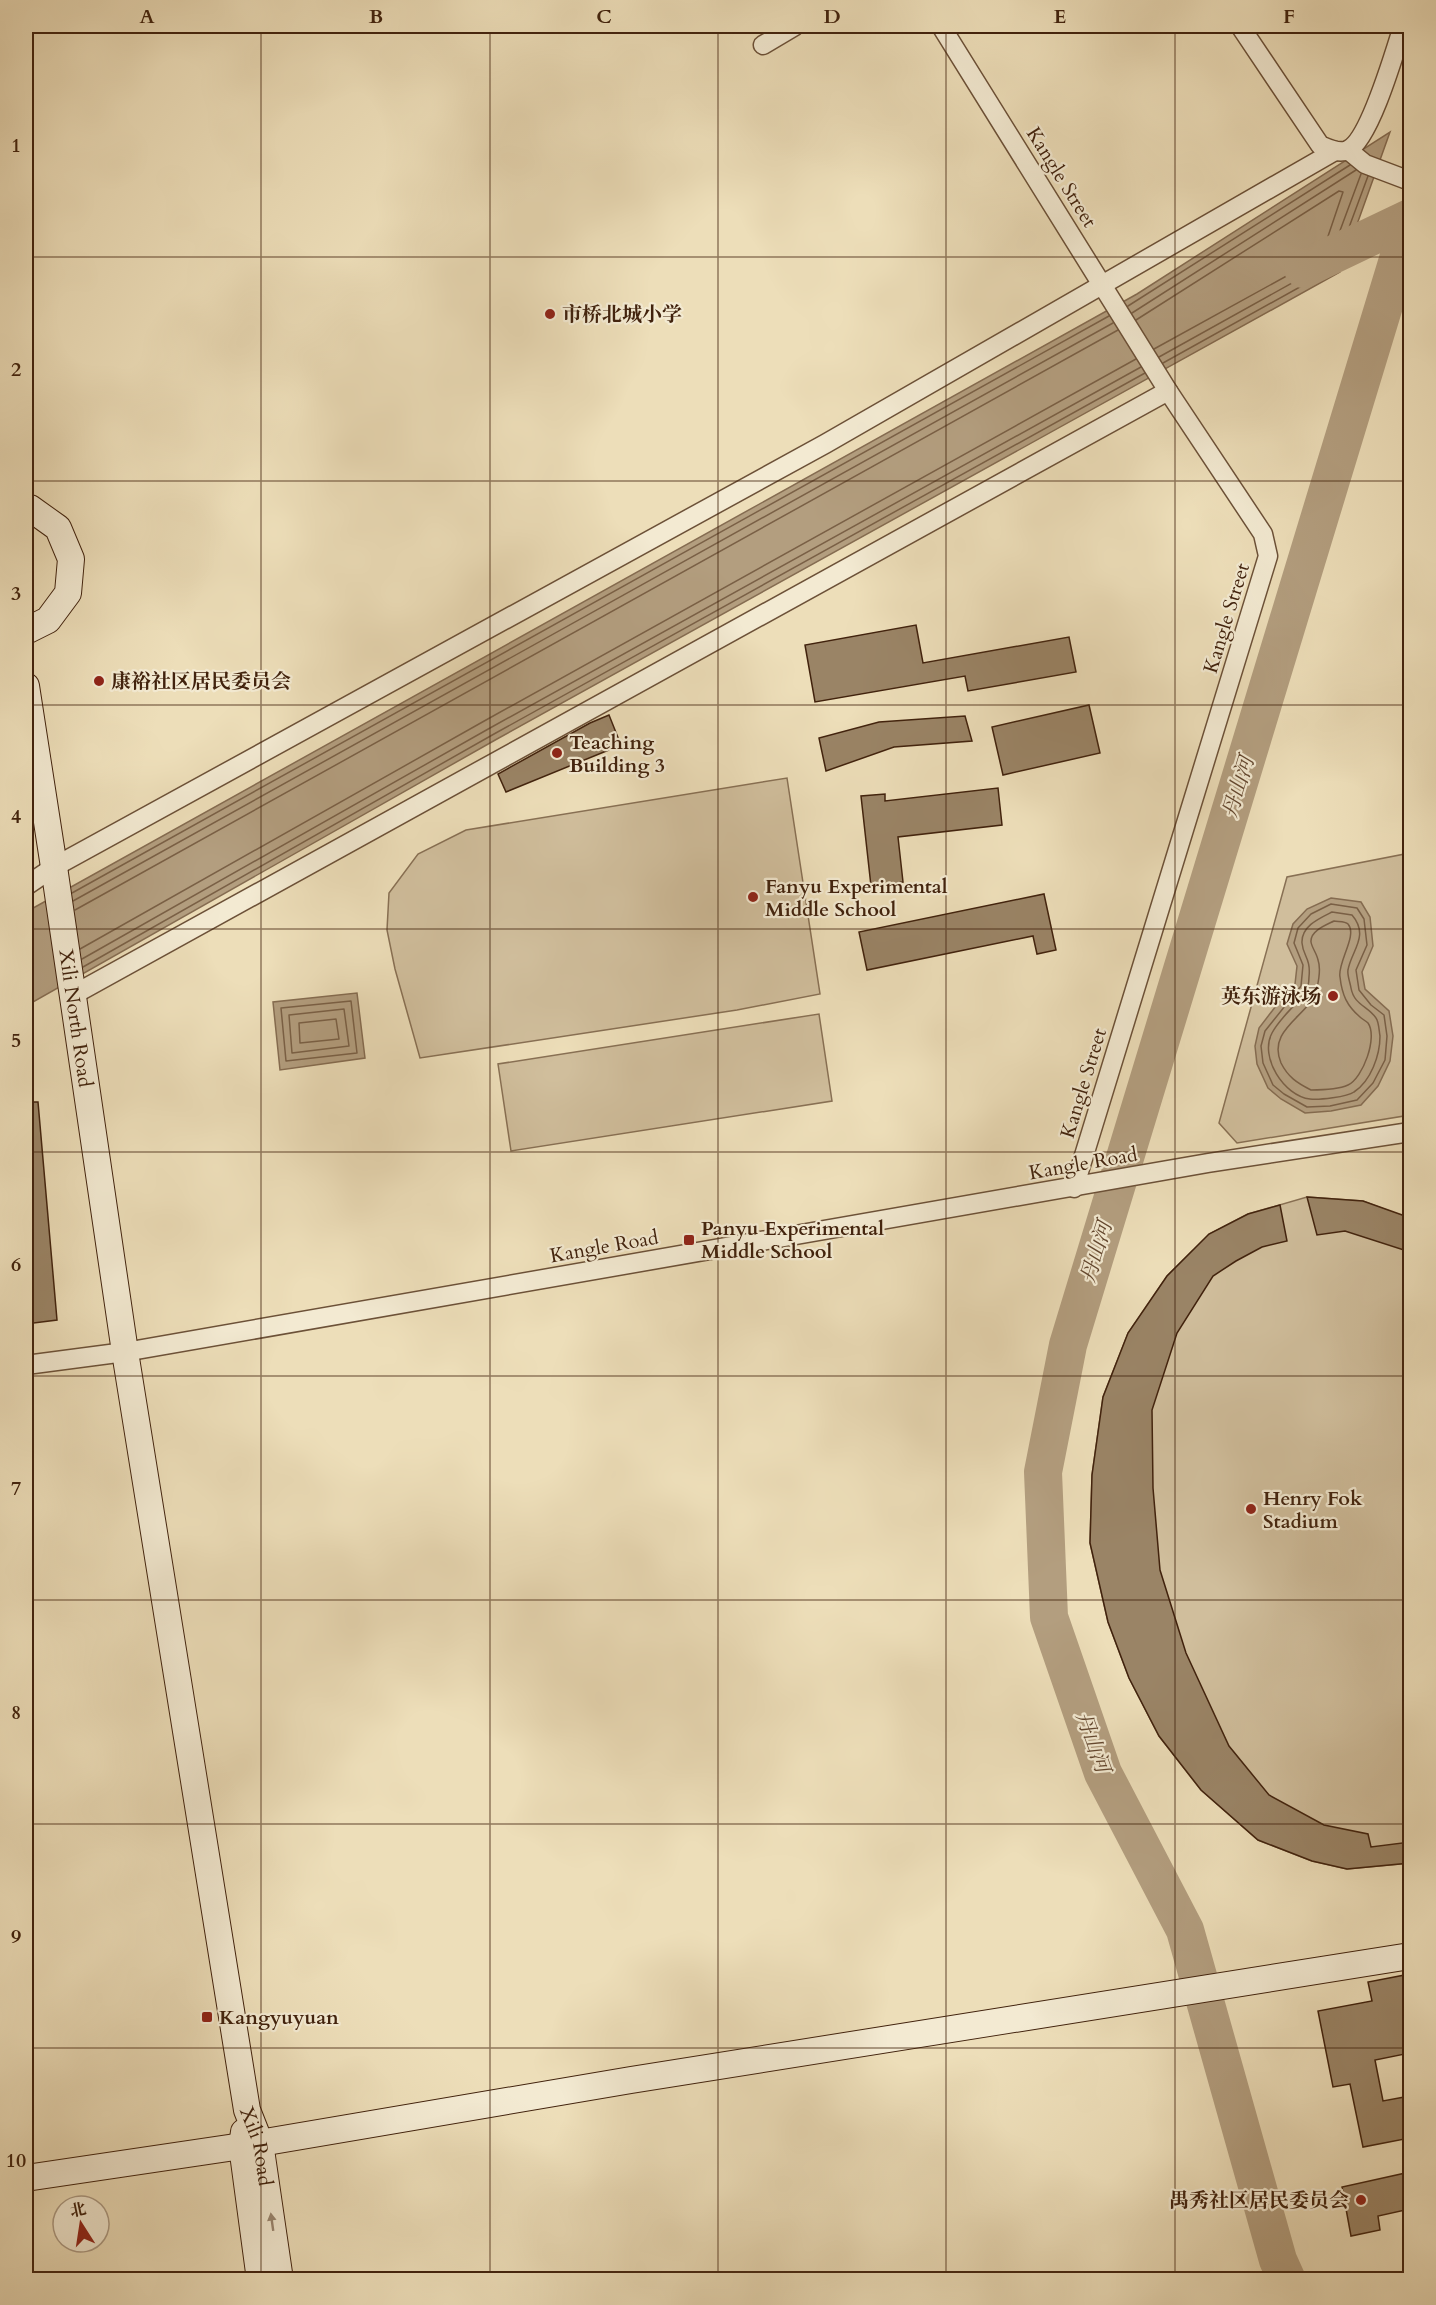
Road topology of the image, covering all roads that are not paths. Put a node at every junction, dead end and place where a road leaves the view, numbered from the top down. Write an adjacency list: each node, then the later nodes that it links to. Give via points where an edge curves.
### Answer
1 (795, 26): 5 (street)
2 (941, 26): 8 (street, Kangle Street)
3 (1240, 26): 6 (street, via 1320,145)
4 (1403, 26): 6 (street, via 1382,90 1361,136)
5 (763, 45)
6 (1341, 151): 7 (street); 8 (street)
7 (1410, 181)
8 (1107, 292): 9 (street, Kangle Street); 13 (street)
9 (1168, 391): 15 (street); 17 (street, Kangle Street, via 1263,534 1268,556)
10 (26, 507): 11 (street, via 58,528 71,559 68,593 48,620)
11 (26, 631)
12 (26, 686): 13 (street, Xili North Road)
13 (54, 867): 14 (street); 15 (street, Xili North Road)
14 (26, 886)
15 (73, 995): 18 (street, Xili North Road)
16 (1410, 1132): 17 (street, Kangle Road)
17 (1074, 1188): 18 (street, Kangle Road)
18 (125, 1352): 19 (street, Kangle Road); 21 (street, Xili North Road)
19 (26, 1365)
20 (1410, 1956): 22 (street)
21 (247, 2110): 22 (street, Xili Road)
22 (251, 2145): 23 (street); 24 (street, Xili Road); 25 (street, Xili Road, one-way to 22)
23 (26, 2178)
24 (260, 2280)
25 (280, 2280)

